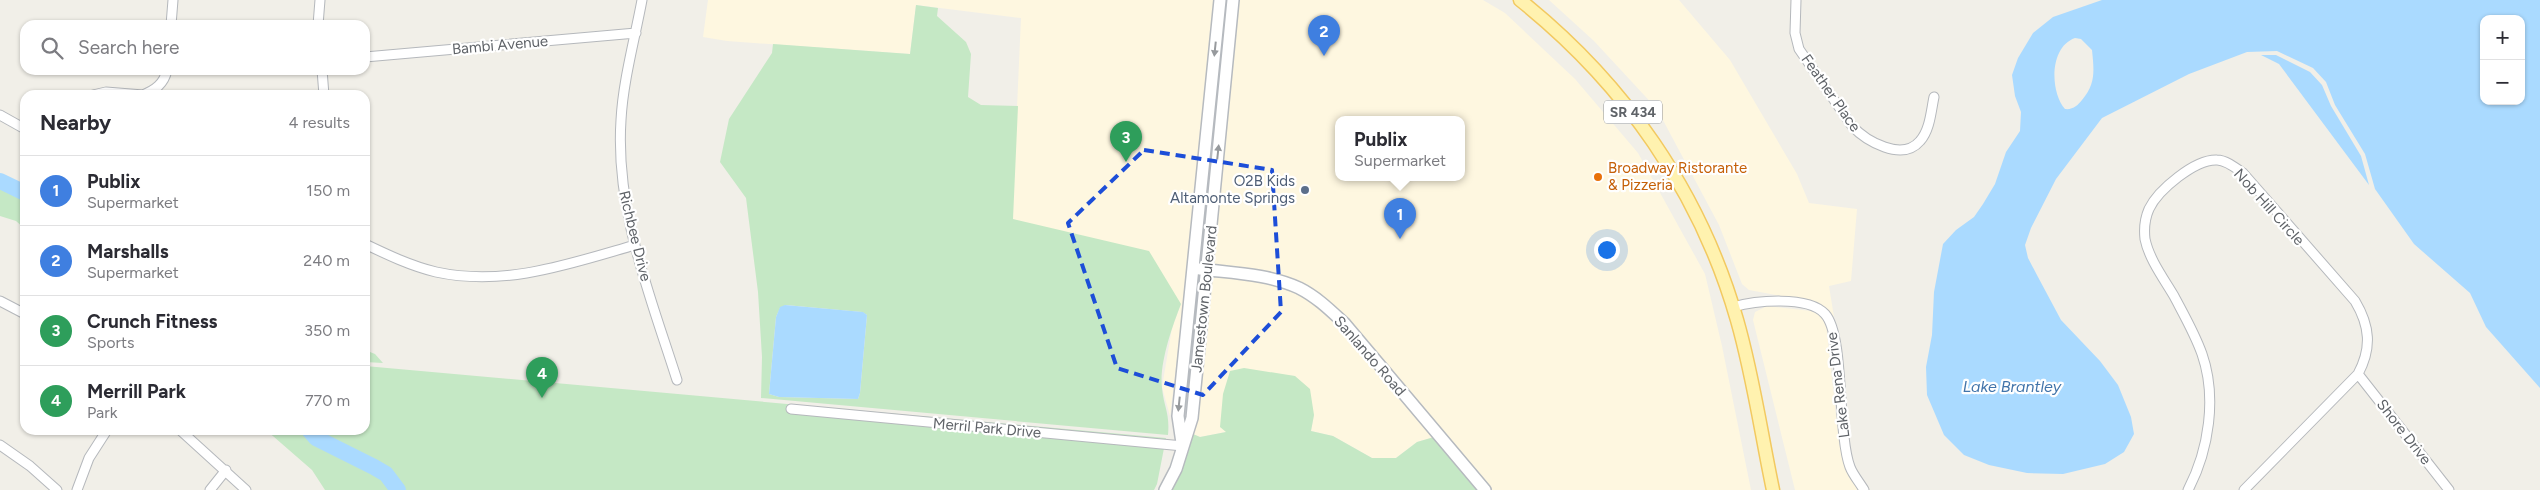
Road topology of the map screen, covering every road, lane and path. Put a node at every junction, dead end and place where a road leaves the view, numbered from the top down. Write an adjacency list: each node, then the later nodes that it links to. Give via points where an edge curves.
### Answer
1 (173, 0): 8 (street)
2 (320, 0): 9 (street)
3 (642, 0): 10 (street, Richbee Drive)
4 (1220, 0): 21 (street, Jamestown Boulevard, one-way to 21)
5 (1233, 0): 22 (street, Jamestown Boulevard, one-way to 5)
6 (1520, 0): 24 (main road, SR 434, via 1589,61 1640,122 1693,208)
7 (1796, 0): 16 (street, Feather Place, via 1795,33 1799,48 1862,137 1893,149 1915,146 1927,129)
8 (171, 20)
9 (318, 20)
10 (636, 33): 11 (street, Bambi Avenue); 19 (street, Richbee Drive, via 621,120 623,197)
11 (370, 57)
12 (166, 75): 14 (street)
13 (322, 75): 15 (street)
14 (154, 90)
15 (324, 90)
16 (1934, 97)
17 (0, 115): 18 (street)
18 (20, 125)
19 (635, 245): 20 (street, via 543,271 492,279 436,272); 27 (street, Richbee Drive)
20 (370, 246)
21 (1194, 268): 22 (street, Sanlando Road); 32 (street, Jamestown Boulevard, one-way to 32, via 1178,416)
22 (1207, 270): 32 (street, Jamestown Boulevard, via 1192,418); 39 (street, Sanlando Road, via 1274,279 1300,288 1322,303 1345,324)
23 (0, 302): 25 (street)
24 (1733, 307): 40 (main road, SR 434); 41 (street, Lake Rena Drive, via 1764,300 1813,306 1824,312 1834,332 1844,442 1850,468)
25 (20, 312)
26 (2358, 374): 42 (street, Nob Hill Circle, via 2368,351 2368,336 2365,316 2355,301 2236,168 2216,160 2199,163 2186,171 2154,200 2145,224 2151,255 2194,333 2203,356 2209,387 2205,441 2200,465); 43 (street, Nob Hill Circle); 44 (street, Shore Drive)
27 (677, 380)
28 (791, 409): 32 (street, Merril Park Drive)
29 (104, 435): 35 (street, via 89,458)
30 (186, 435): 33 (street)
31 (0, 445): 34 (street)
32 (1183, 446): 38 (street, Jamestown Boulevard, via 1176,469)
33 (226, 470): 36 (street); 37 (street)
34 (57, 490)
35 (77, 490)
36 (210, 490)
37 (246, 490)
38 (1164, 490)
39 (1485, 490)
40 (1773, 490)
41 (1864, 490)
42 (2188, 490)
43 (2244, 490)
44 (2449, 490)

